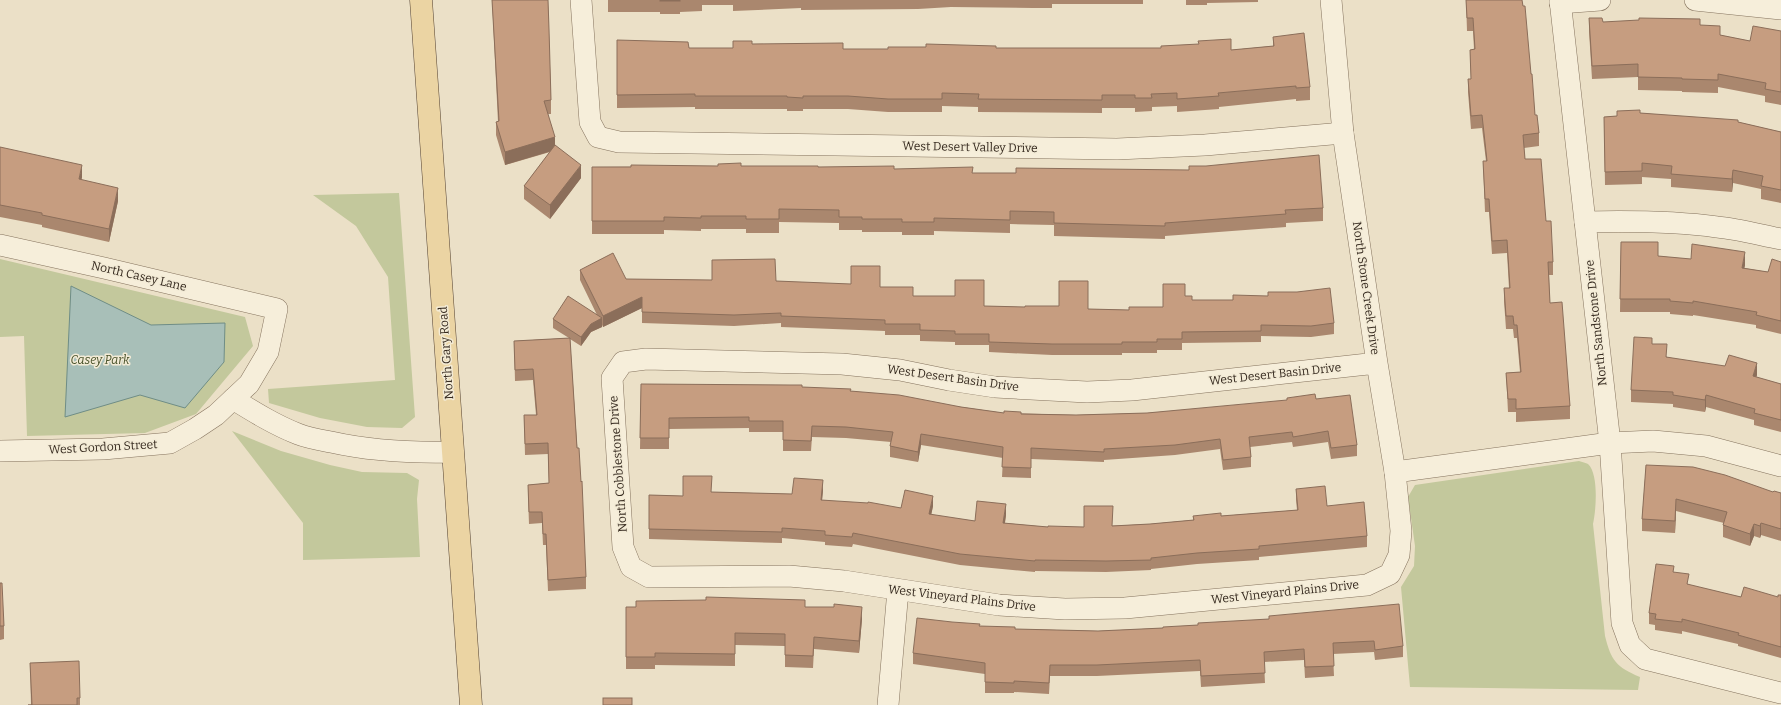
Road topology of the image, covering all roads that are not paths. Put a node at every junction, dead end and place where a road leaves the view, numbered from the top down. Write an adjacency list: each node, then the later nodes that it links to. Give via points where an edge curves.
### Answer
1 (421, 0): 18 (main road, North Gary Road)
2 (581, 0): 8 (street, West Desert Valley Drive, via 590,122 598,137 619,142 1117,149 1205,145)
3 (1331, 0): 8 (street, North Stone Creek Drive)
4 (1600, 0): 6 (street)
5 (1695, 0): 7 (street)
6 (1560, 2): 9 (street, North Sandstone Drive)
7 (1781, 10)
8 (1343, 133): 14 (street, North Stone Creek Drive)
9 (1585, 222): 10 (street, via 1661,221 1719,227); 16 (street, North Sandstone Drive)
10 (1781, 239)
11 (0, 245): 12 (street, North Casey Lane)
12 (277, 309): 15 (street, West Gordon Street, via 268,352 249,384)
13 (623, 362): 14 (street, West Desert Basin Drive, via 646,359 842,364 900,370 995,387 1088,392 1132,390); 21 (street, North Cobblestone Drive, via 612,378 623,547)
14 (1377, 362): 20 (street, North Stone Creek Drive)
15 (233, 399): 17 (street, West Gordon Street, via 195,430 170,443 102,449); 18 (street, via 266,419 319,439 358,448 424,453)
16 (1610, 443): 19 (street, via 1653,441 1706,446); 20 (street); 24 (street, North Sandstone Drive, via 1622,623 1630,645 1645,659)
17 (0, 451)
18 (453, 452): 25 (main road, North Gary Road)
19 (1781, 466)
20 (1395, 472): 22 (street, North Stone Creek Drive, via 1401,531 1399,555)
21 (631, 567): 23 (street, West Vineyard Plains Drive, via 649,577 789,576 844,581)
22 (1390, 574): 23 (street, West Vineyard Plains Drive, via 1367,584 1126,608 1065,609 999,605)
23 (898, 590): 26 (street)
24 (1781, 693)
25 (471, 705)
26 (888, 705)

